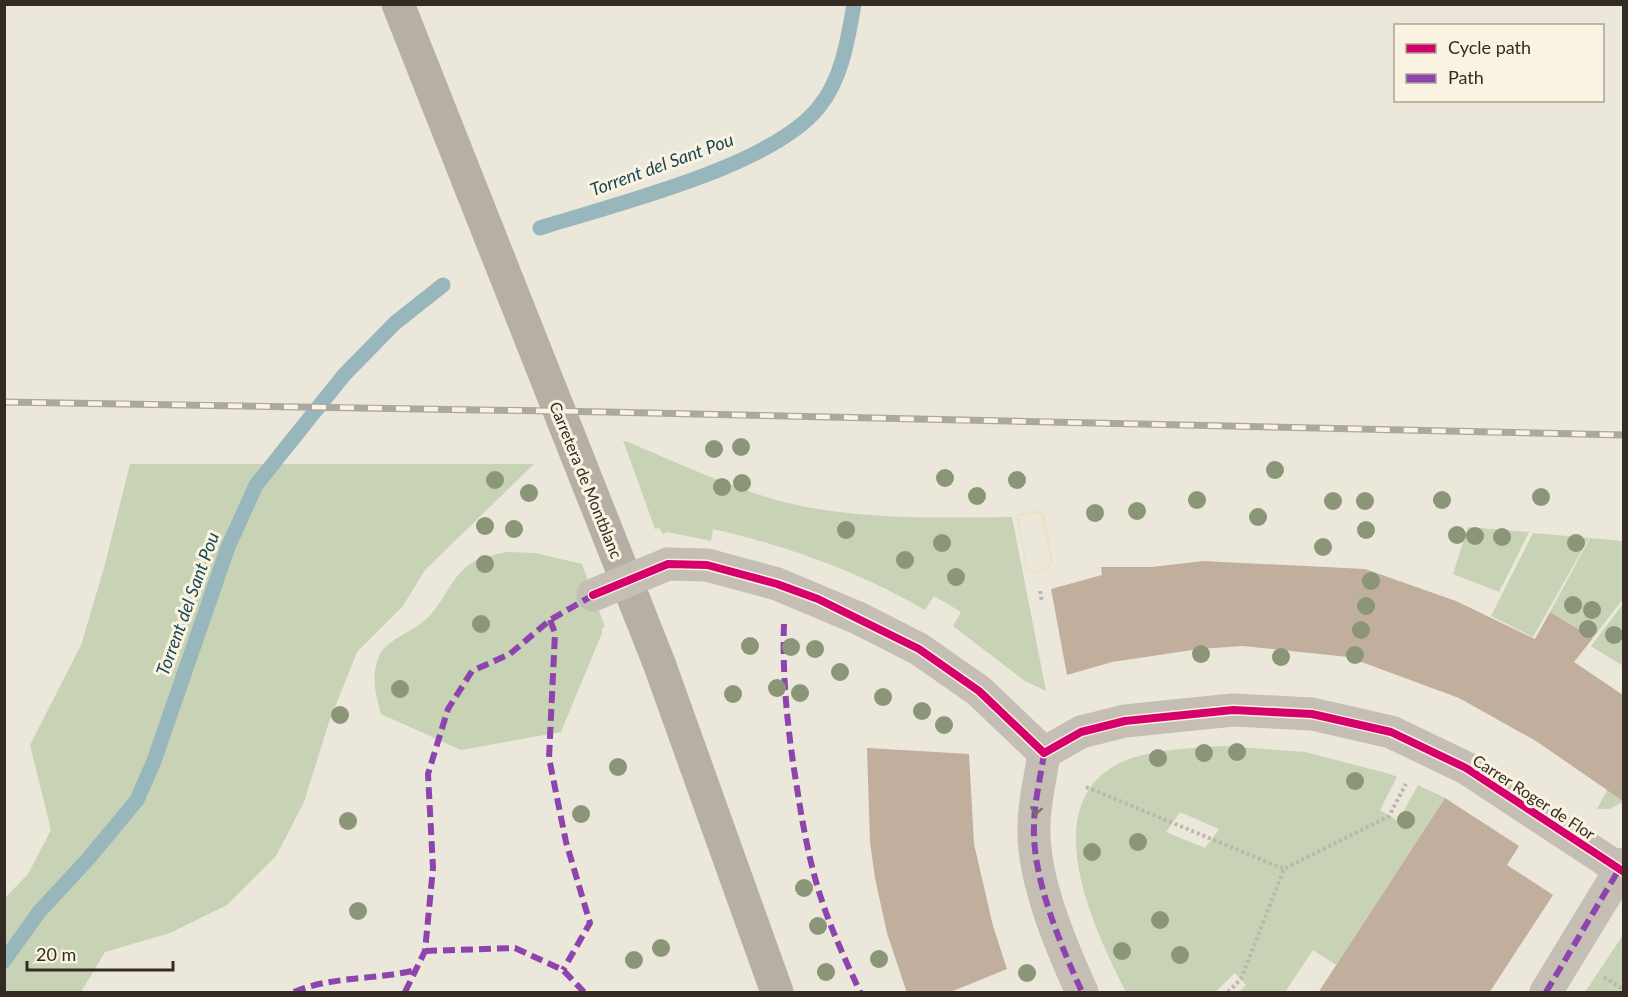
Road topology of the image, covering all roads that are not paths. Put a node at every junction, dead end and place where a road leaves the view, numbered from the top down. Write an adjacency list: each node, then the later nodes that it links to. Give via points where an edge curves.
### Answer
1 (398, 4): 5 (main road, Carretera de Montblanc, via 658,663)
2 (593, 595): 3 (street, bridge, via 668,564 707,565 777,584 919,649 979,691)
3 (1044, 753): 4 (street, Carrer Roger de Flor, via 1081,732 1125,721 1233,710 1312,714 1391,732 1466,768); 6 (street, one-way to 6, via 1034,826 1041,880 1062,948)
4 (1622, 868): 7 (street)
5 (777, 993)
6 (1082, 993)
7 (1546, 993)

